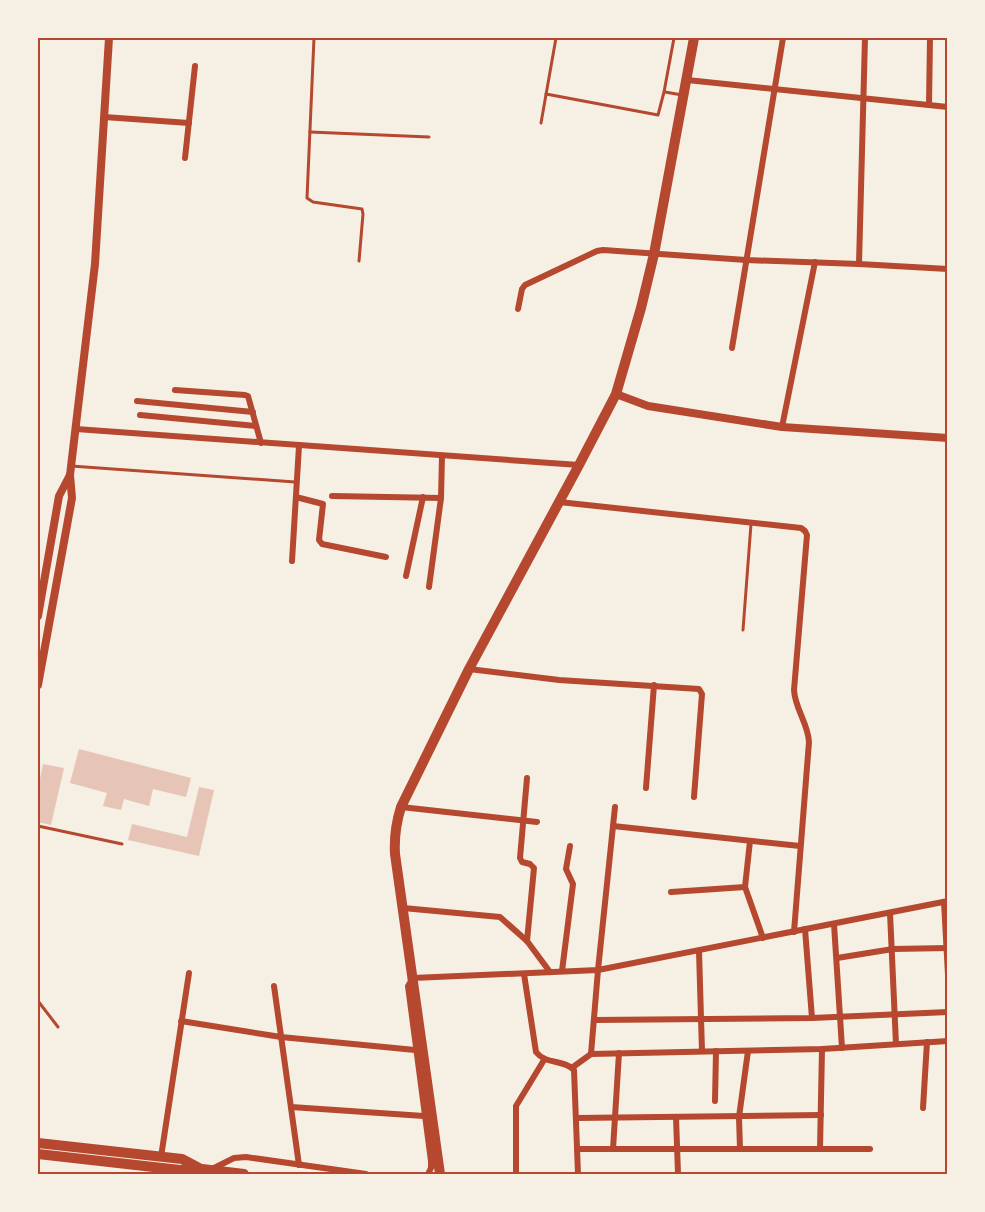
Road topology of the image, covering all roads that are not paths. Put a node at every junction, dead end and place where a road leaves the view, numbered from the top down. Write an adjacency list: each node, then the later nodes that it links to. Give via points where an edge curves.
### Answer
1 (109, 38): 19 (street)
2 (314, 38): 22 (lane)
3 (556, 38): 14 (lane)
4 (668, 38): 5 (lane)
5 (674, 38): 13 (lane)
6 (694, 38): 11 (main road)
7 (783, 38): 12 (street)
8 (865, 38): 16 (street)
9 (930, 38): 17 (street)
10 (195, 66): 20 (street)
11 (687, 80): 12 (street); 15 (main road)
12 (774, 89): 16 (street); 26 (street)
13 (664, 92): 14 (lane, via 660,113 655,116); 15 (lane)
14 (546, 94): 21 (lane)
15 (684, 95): 25 (main road)
16 (864, 98): 17 (street); 29 (street)
17 (929, 105): 18 (street)
18 (948, 107)
19 (104, 117): 20 (street); 40 (street, via 94,264)
20 (189, 123): 24 (street)
21 (541, 123)
22 (310, 132): 23 (lane); 27 (lane, via 307,198 362,209)
23 (429, 137)
24 (185, 158)
25 (654, 254): 26 (street); 31 (street, via 597,251 525,285); 34 (main road)
26 (746, 260): 28 (street); 32 (street)
27 (360, 261)
28 (815, 262): 29 (street); 39 (street)
29 (859, 264): 30 (street)
30 (948, 269)
31 (518, 309)
32 (732, 348)
33 (175, 390): 36 (street, via 246,394)
34 (615, 394): 39 (street, via 648,406); 45 (main road)
35 (137, 401): 36 (street)
36 (253, 412): 38 (street)
37 (140, 415): 38 (street)
38 (256, 426): 42 (street)
39 (782, 427): 41 (street)
40 (76, 429): 42 (street); 46 (street)
41 (948, 438)
42 (261, 443): 43 (street)
43 (299, 446): 44 (street); 47 (street)
44 (442, 456): 45 (street); 51 (street)
45 (579, 465): 52 (main road)
46 (70, 471): 47 (lane); 58 (street, via 59,496); 59 (street, via 72,498)
47 (297, 483): 49 (street)
48 (332, 496): 50 (street)
49 (296, 497): 54 (street, via 323,504 319,540 322,544); 55 (street)
50 (423, 497): 51 (street); 56 (street)
51 (441, 498): 57 (street)
52 (558, 502): 53 (street); 62 (main road)
53 (751, 522): 61 (lane); 77 (street, via 801,528 807,535 794,690 808,742)
54 (386, 556)
55 (292, 561)
56 (406, 576)
57 (429, 586)
58 (40, 600): 59 (street); 60 (street)
59 (54, 602): 63 (street)
60 (38, 616)
61 (743, 630)
62 (469, 669): 64 (street); 68 (main road)
63 (38, 685)
64 (654, 686): 66 (street); 67 (street, via 693,687 701,691)
65 (527, 778): 70 (street)
66 (645, 788)
67 (693, 797)
68 (401, 807): 70 (street); 81 (main road, via 394,834)
69 (615, 807): 73 (street)
70 (524, 820): 71 (street); 87 (street, via 520,858 534,868)
71 (537, 822)
72 (38, 826): 75 (lane)
73 (613, 826): 74 (street); 92 (street)
74 (750, 841): 77 (street); 78 (street)
75 (122, 844)
76 (570, 846): 93 (street, via 566,869 573,884)
77 (800, 846): 85 (street)
78 (745, 887): 79 (street); 86 (street)
79 (671, 891)
80 (946, 902): 82 (street); 88 (street)
81 (403, 908): 87 (street, via 494,915); 98 (main road)
82 (890, 913): 83 (street); 89 (street)
83 (834, 924): 84 (street); 91 (street)
84 (806, 929): 85 (street); 105 (street)
85 (794, 932): 86 (street)
86 (763, 938): 90 (street)
87 (527, 941): 94 (street)
88 (947, 948): 89 (street); 97 (street)
89 (893, 950): 91 (street); 102 (street)
90 (699, 951): 92 (street); 104 (street)
91 (837, 958): 103 (street)
92 (598, 970): 93 (street); 106 (street)
93 (562, 971): 94 (street)
94 (550, 972): 96 (street)
95 (189, 973): 107 (street)
96 (524, 974): 98 (street); 121 (street, via 536,1052)
97 (948, 975)
98 (413, 983): 115 (street, via 408,986); 146 (main road)
99 (274, 986): 109 (street)
100 (38, 1001): 108 (lane)
101 (948, 1012): 102 (street)
102 (896, 1014): 103 (street); 112 (street)
103 (841, 1017): 105 (street); 113 (street)
104 (701, 1018): 105 (street); 106 (street); 118 (street)
105 (812, 1018)
106 (594, 1020): 120 (street)
107 (181, 1021): 109 (street); 140 (street)
108 (58, 1027)
109 (281, 1037): 115 (street); 124 (street)
110 (948, 1041): 111 (street)
111 (927, 1042): 112 (street); 125 (street)
112 (896, 1044): 113 (street)
113 (842, 1048): 114 (street)
114 (822, 1049): 117 (street); 126 (street)
115 (415, 1050): 127 (street)
116 (716, 1051): 117 (street); 118 (street); 123 (street)
117 (748, 1051): 129 (street)
118 (702, 1052): 119 (street)
119 (619, 1053): 120 (street); 131 (street)
120 (591, 1054): 122 (street)
121 (544, 1060): 122 (street); 147 (street, via 516,1106)
122 (573, 1067): 130 (street)
123 (715, 1101)
124 (291, 1107): 127 (street); 141 (street)
125 (923, 1108)
126 (821, 1115): 129 (street); 137 (street)
127 (424, 1116): 145 (street, via 431,1161)
128 (676, 1117): 129 (street); 131 (street); 135 (street)
129 (739, 1117): 136 (street)
130 (576, 1118): 131 (street); 133 (street)
131 (614, 1118): 134 (street)
132 (38, 1143): 140 (main road)
133 (577, 1149): 134 (street); 148 (street)
134 (613, 1149): 135 (street)
135 (676, 1149): 136 (street); 149 (street)
136 (740, 1149): 137 (street)
137 (820, 1149): 138 (street)
138 (870, 1149)
139 (38, 1154): 142 (main road)
140 (161, 1157): 142 (main road, via 182,1159)
141 (299, 1165): 142 (street, via 240,1157); 144 (street)
142 (206, 1171): 143 (main road)
143 (239, 1174)
144 (366, 1174)
145 (428, 1174)
146 (440, 1174)
147 (516, 1174)
148 (578, 1174)
149 (678, 1174)

